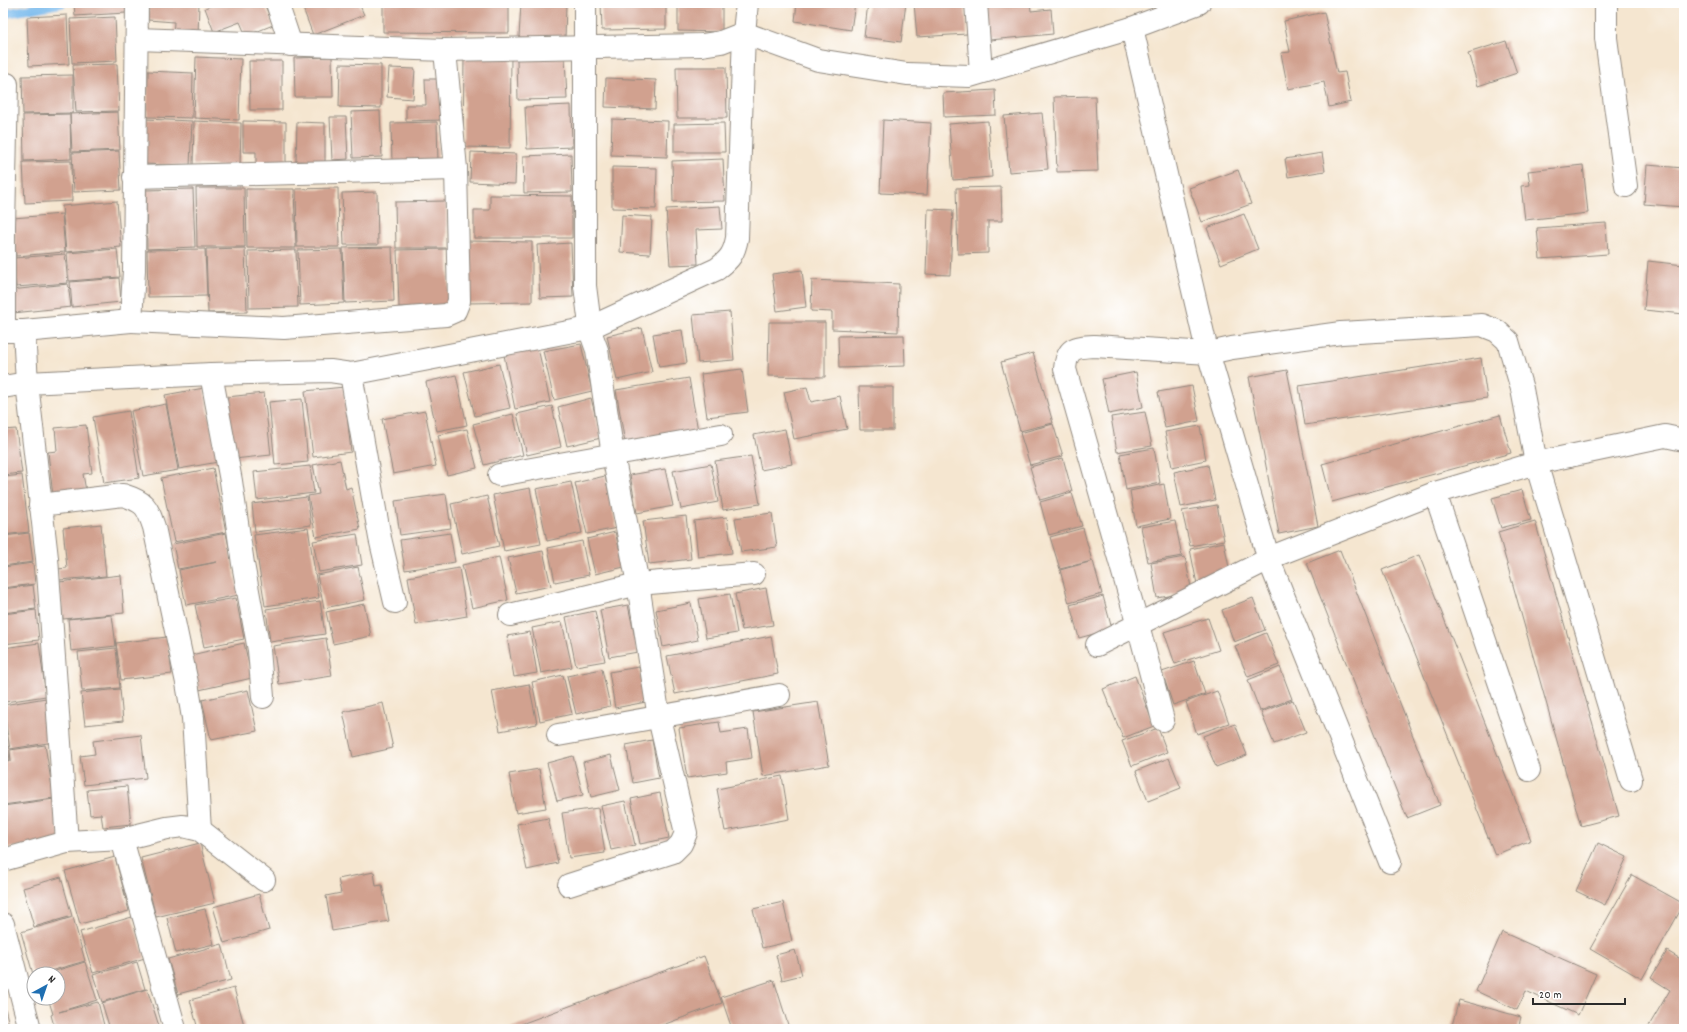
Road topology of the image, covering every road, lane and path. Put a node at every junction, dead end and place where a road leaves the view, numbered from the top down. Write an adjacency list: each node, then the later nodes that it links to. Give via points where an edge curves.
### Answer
1 (137, 3): 10 (street)
2 (277, 3): 11 (street)
3 (585, 3): 12 (street)
4 (747, 3): 9 (street)
5 (976, 3): 14 (street)
6 (1199, 3): 8 (street)
7 (1606, 3): 18 (street, via 1606,38)
8 (1132, 28): 14 (street); 22 (street)
9 (744, 33): 12 (street, via 721,42 702,45); 14 (street, via 818,60 907,74 970,76); 20 (street, via 735,251 717,269)
10 (137, 39): 11 (street); 17 (street)
11 (291, 45): 13 (street)
12 (585, 46): 13 (street); 20 (street, via 585,286)
13 (445, 50): 16 (street)
14 (981, 72)
15 (7, 84): 21 (street, via 4,227)
16 (456, 169): 17 (street); 19 (street, via 459,301 455,311 446,315 284,328)
17 (134, 177): 19 (street)
18 (1626, 186)
19 (131, 321): 21 (street)
20 (589, 323): 24 (street); 29 (street, via 597,350)
21 (14, 333): 25 (street)
22 (1207, 347): 30 (street, via 1232,348 1341,333 1482,325 1498,331 1508,341 1522,389); 34 (street); 39 (street, via 1079,347 1066,358 1065,369)
23 (211, 374): 24 (street, via 330,371); 25 (street); 42 (street, via 259,650)
24 (351, 374): 37 (street, via 380,538)
25 (27, 376): 26 (street); 33 (street)
26 (3, 387)
27 (721, 435): 29 (street)
28 (1684, 440): 30 (street, via 1665,436)
29 (613, 455): 31 (street); 36 (street)
30 (1536, 463): 32 (street); 47 (street)
31 (499, 475)
32 (1435, 493): 34 (street); 46 (street)
33 (40, 505): 48 (street, via 123,495 137,499 148,508 192,711); 50 (street, via 47,558)
34 (1269, 560): 39 (street); 52 (street)
35 (754, 574): 36 (street)
36 (638, 584): 38 (street); 43 (street)
37 (395, 602)
38 (510, 615)
39 (1138, 625): 40 (street); 44 (street)
40 (1097, 645)
41 (779, 695): 43 (street)
42 (263, 697)
43 (659, 718): 45 (street); 54 (street, via 686,833 681,844 673,852)
44 (1163, 720)
45 (558, 735)
46 (1529, 770)
47 (1631, 780)
48 (200, 830): 49 (street, via 183,826 167,828); 53 (street)
49 (122, 840): 50 (street); 57 (street)
50 (67, 842): 51 (street)
51 (3, 860)
52 (1390, 862)
53 (264, 880)
54 (569, 885)
55 (3, 924): 56 (street)
56 (30, 1029)
57 (175, 1029)

